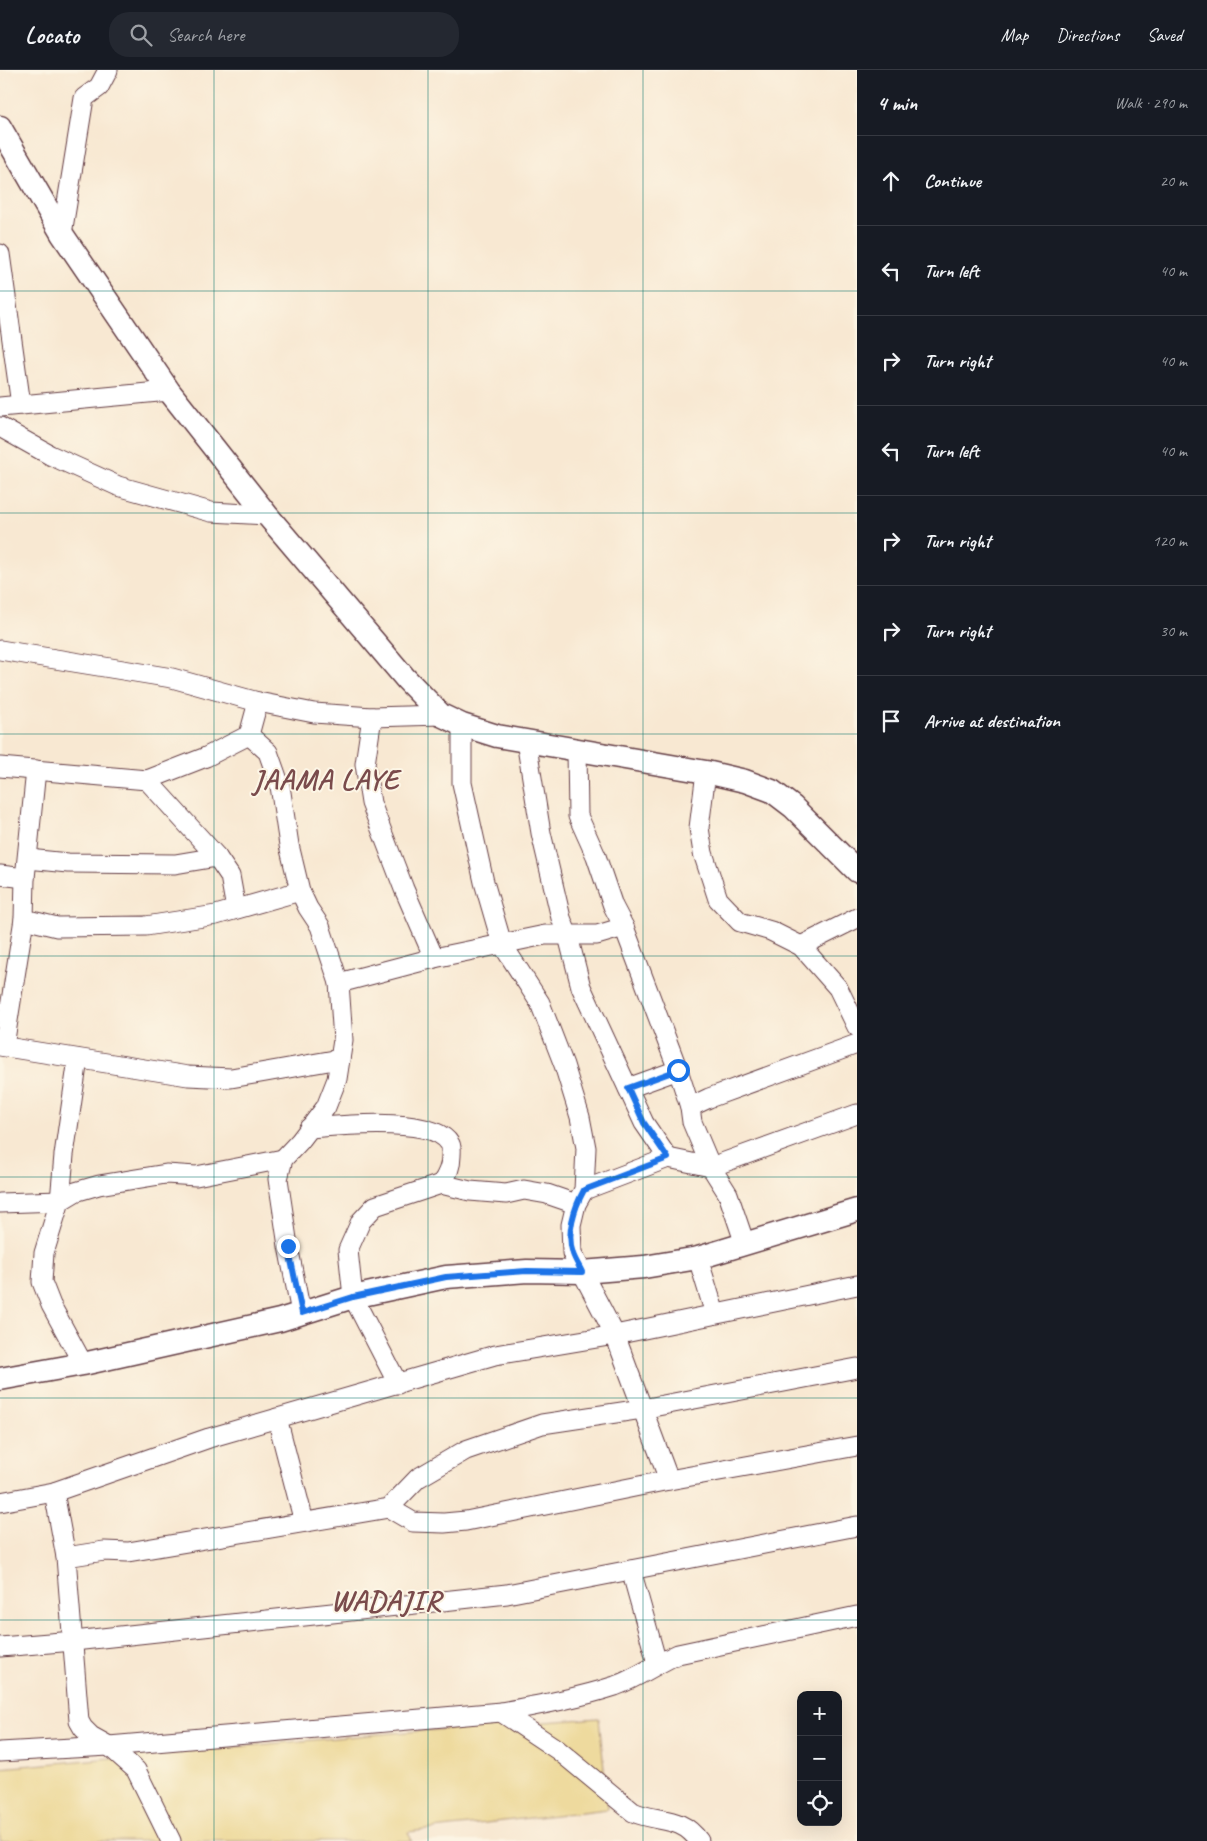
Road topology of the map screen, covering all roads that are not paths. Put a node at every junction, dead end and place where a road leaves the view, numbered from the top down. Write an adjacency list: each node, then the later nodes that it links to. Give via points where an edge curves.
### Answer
1 (108, 70): 3 (street, via 99,87 84,98)
2 (1, 132): 3 (street)
3 (62, 234): 5 (street)
4 (0, 254): 6 (street)
5 (169, 391): 6 (street); 9 (street)
6 (20, 405): 7 (street)
7 (0, 407)
8 (0, 427): 9 (street, via 50,455 118,486 210,512)
9 (266, 515): 12 (street, via 406,679)
10 (0, 650): 11 (street, via 172,678)
11 (258, 702): 13 (street, via 314,713); 15 (street)
12 (441, 715): 13 (street); 14 (street)
13 (372, 717): 35 (street, via 365,764 371,803)
14 (462, 725): 16 (street); 33 (street, via 462,783 484,882)
15 (249, 735): 21 (street, via 206,757); 27 (street, via 268,752 280,786)
16 (526, 741): 17 (street); 32 (street, via 541,833 560,918)
17 (577, 750): 20 (street); 31 (street, via 578,816)
18 (0, 767): 19 (street)
19 (36, 770): 21 (street); 23 (street)
20 (706, 772): 24 (street, via 772,791 793,807); 34 (street, via 699,828 703,853 718,899 740,922 770,931)
21 (147, 780): 22 (street)
22 (217, 857): 23 (street, via 175,864 68,863); 28 (street, via 230,876)
23 (28, 859): 26 (street)
24 (857, 871)
25 (0, 875): 26 (street)
26 (25, 878): 30 (street)
27 (300, 891): 28 (street); 36 (street, via 320,926)
28 (236, 910): 30 (street, via 146,926 57,927)
29 (857, 918): 34 (street)
30 (24, 919): 39 (street)
31 (624, 927): 32 (street, via 597,935); 42 (street)
32 (568, 936): 33 (street, via 545,935); 43 (street, via 581,987)
33 (502, 944): 35 (street); 51 (street, via 540,1003 564,1065 586,1148)
34 (801, 946): 37 (street, via 838,988)
35 (434, 958): 36 (street)
36 (339, 983): 40 (street, via 343,1040)
37 (857, 1027)
38 (857, 1044): 44 (street)
39 (2, 1046): 41 (street)
40 (340, 1058): 41 (street, via 231,1078 188,1076); 46 (street, via 337,1078 326,1107)
41 (78, 1059): 52 (street)
42 (678, 1070): 43 (street); 44 (street)
43 (628, 1088): 47 (street, via 644,1123)
44 (690, 1107): 49 (street, via 692,1122)
45 (857, 1114): 49 (street)
46 (309, 1128): 48 (street); 50 (street, via 400,1124 432,1132 445,1138 451,1146 447,1176)
47 (668, 1158): 49 (street); 51 (street)
48 (283, 1159): 52 (street, via 196,1176 166,1174 99,1186 75,1192); 60 (street, via 279,1188)
49 (711, 1167): 55 (street, via 728,1194)
50 (441, 1184): 51 (street, via 470,1191 506,1194 524,1190); 59 (street, via 375,1206 361,1220 348,1250)
51 (580, 1197): 57 (street, via 571,1225 572,1253)
52 (60, 1201): 53 (street); 63 (street, via 44,1253 42,1282)
53 (0, 1203)
54 (857, 1210): 55 (street)
55 (745, 1244): 56 (street)
56 (698, 1258): 57 (street); 61 (street)
57 (582, 1272): 59 (street, via 527,1271 446,1277); 62 (street)
58 (857, 1285): 61 (street)
59 (353, 1297): 60 (street); 66 (street)
60 (302, 1313): 63 (street)
61 (716, 1314): 62 (street)
62 (616, 1335): 66 (street, via 495,1355); 67 (street)
63 (83, 1364): 65 (street)
64 (857, 1368): 67 (street)
65 (0, 1379)
66 (398, 1384): 68 (street)
67 (642, 1409): 70 (street); 73 (street, via 542,1424 466,1450 418,1478)
68 (277, 1418): 71 (street, via 208,1438); 74 (street)
69 (857, 1446): 70 (street)
70 (669, 1480): 73 (street, via 466,1521 414,1522)
71 (54, 1492): 72 (street); 76 (street)
72 (0, 1502)
73 (389, 1508): 74 (street)
74 (304, 1522): 76 (street, via 128,1552 104,1551)
75 (857, 1526): 77 (street)
76 (66, 1557): 79 (street)
77 (631, 1570): 79 (street, via 507,1594); 81 (street)
78 (857, 1616): 81 (street, via 678,1654)
79 (74, 1641): 80 (street); 83 (street, via 79,1721 91,1736)
80 (0, 1647)
81 (656, 1664): 82 (street, via 616,1685 553,1703)
82 (501, 1712): 83 (street); 86 (street, via 558,1750 633,1812 678,1823)
83 (109, 1746): 84 (street); 85 (street, via 136,1770)
84 (0, 1752)
85 (171, 1841)
86 (699, 1841)

